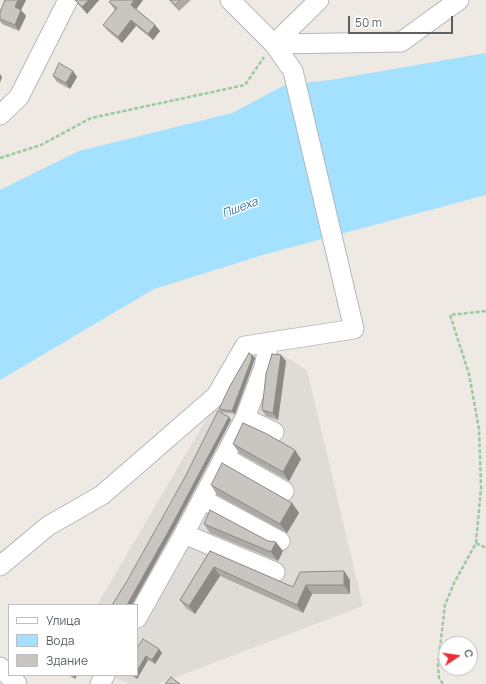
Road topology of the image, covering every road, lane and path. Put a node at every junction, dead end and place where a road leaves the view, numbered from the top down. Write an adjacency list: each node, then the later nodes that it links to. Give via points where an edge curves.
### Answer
1 (68, 0): 6 (street, via 19,97)
2 (230, 0): 5 (street)
3 (319, 0): 5 (street)
4 (459, 0): 5 (street, via 401,42)
5 (274, 44): 7 (path, via 245,85 90,118 41,145); 9 (street, via 293,71 354,329)
6 (0, 114)
7 (0, 158)
8 (486, 311): 17 (path, via 450,315 469,374 479,429 481,488)
9 (269, 342): 10 (street, via 264,367); 19 (street, via 245,346 216,396 102,495 48,526)
10 (245, 418): 11 (street); 12 (street)
11 (274, 432)
12 (224, 457): 13 (street); 14 (street)
13 (284, 491)
14 (202, 499): 15 (street); 16 (street)
15 (184, 534): 20 (street); 21 (street)
16 (280, 541)
17 (476, 543): 18 (path); 26 (path, via 445,605 438,665)
18 (486, 548)
19 (0, 566)
20 (276, 572)
21 (138, 616)
22 (0, 667): 23 (street)
23 (8, 675)
24 (9, 676): 25 (street)
25 (17, 684)
26 (442, 684)

